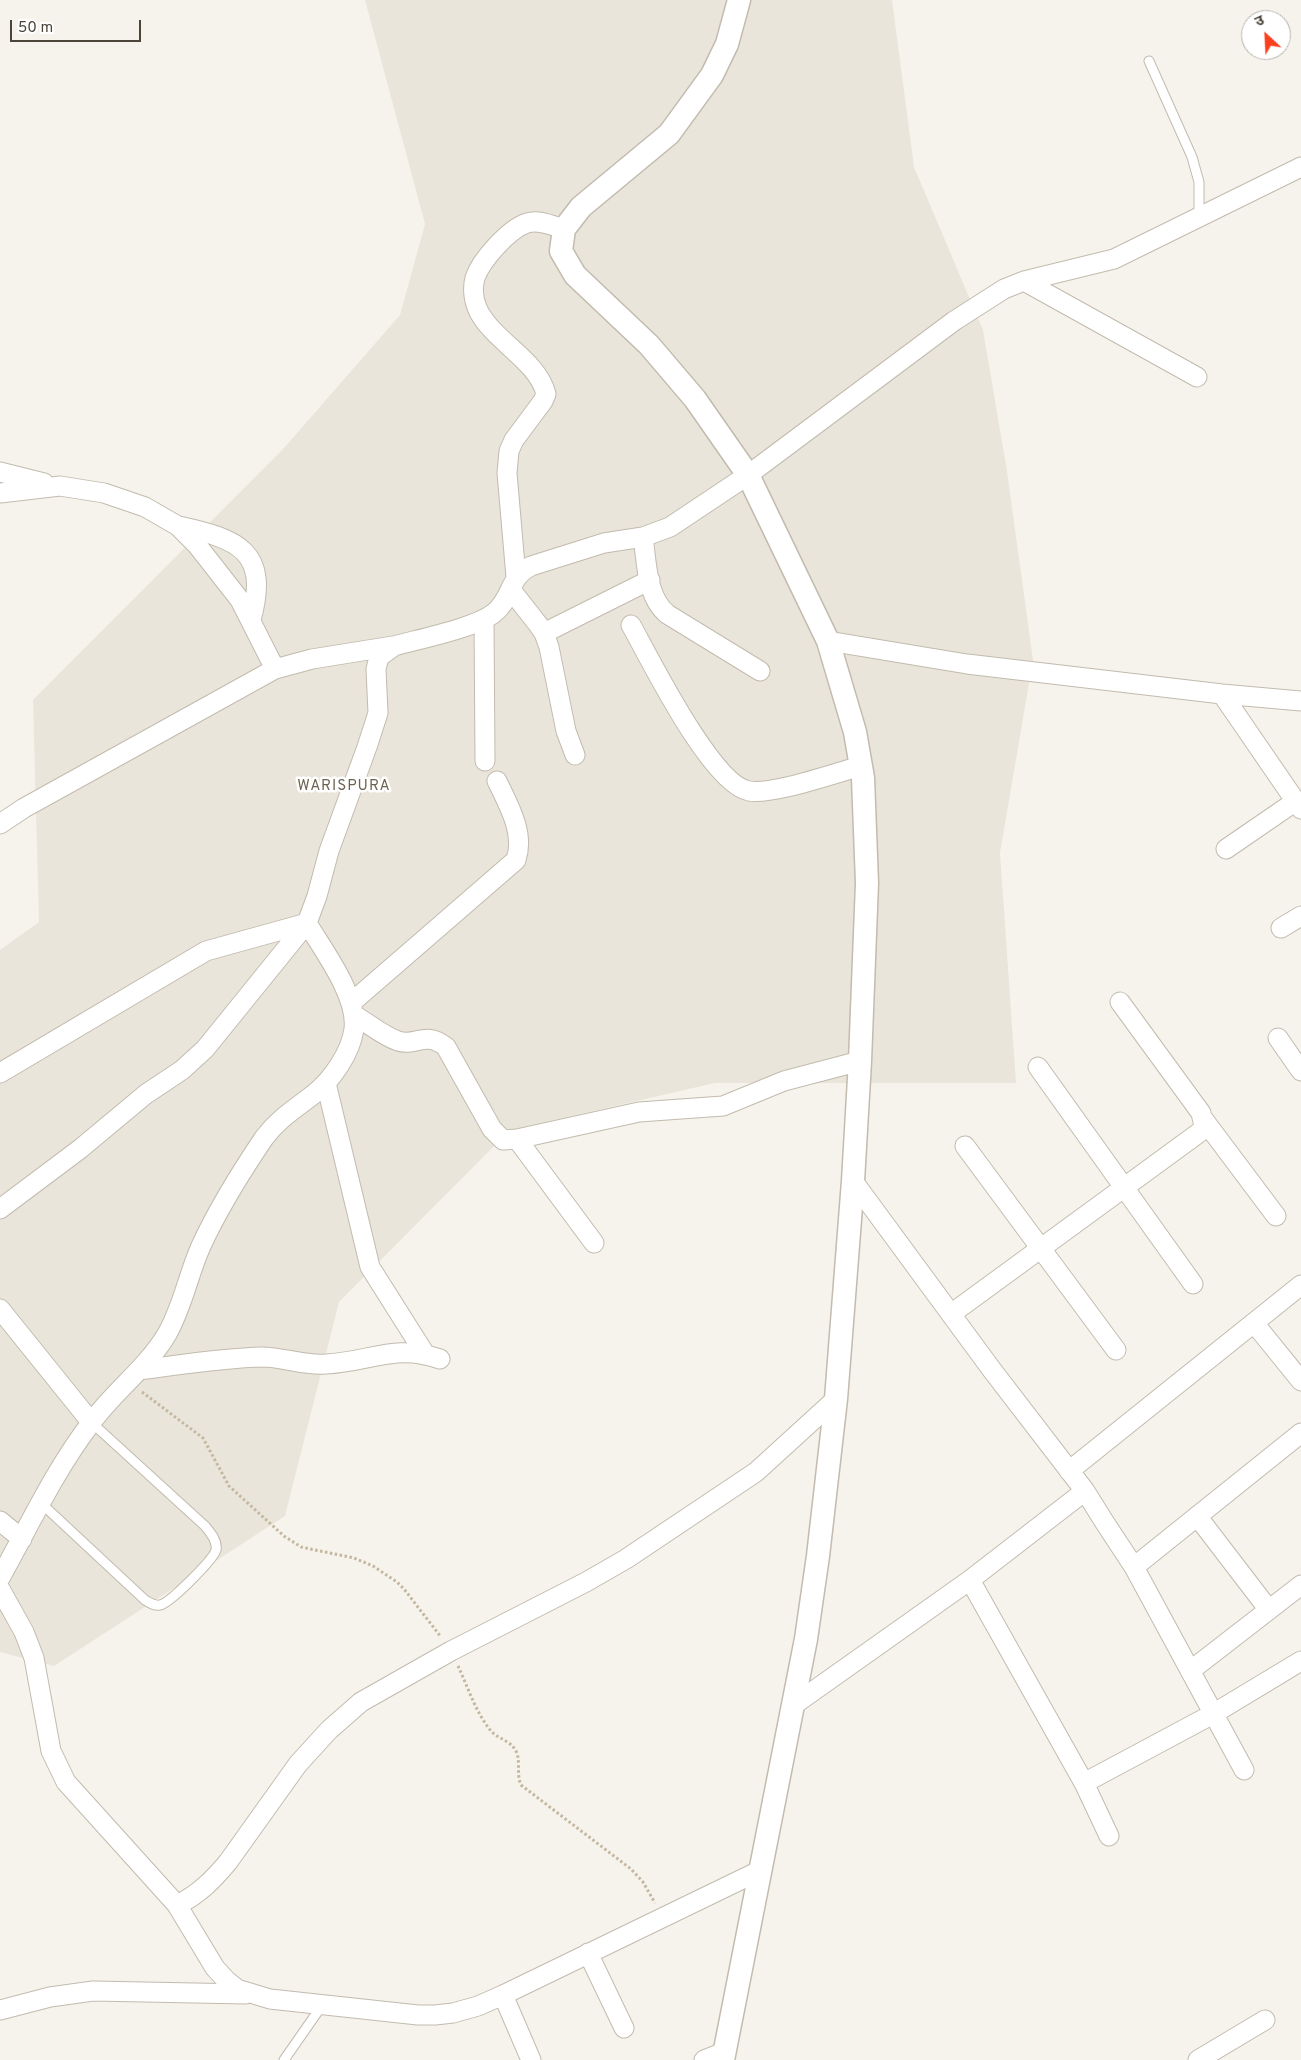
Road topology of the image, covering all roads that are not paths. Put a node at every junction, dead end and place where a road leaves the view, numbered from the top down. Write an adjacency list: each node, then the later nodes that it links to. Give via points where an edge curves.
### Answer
1 (740, 0): 5 (street, via 727,44 712,75 669,134 581,207)
2 (1148, 61): 4 (lane, via 1192,157 1198,182)
3 (1301, 166): 4 (street)
4 (1199, 218): 6 (street, via 1114,260)
5 (564, 229): 9 (street, via 561,251 576,275 649,345 695,399); 15 (street, via 540,222 516,228 483,263 475,279 474,294 485,322 539,377 546,394 509,451)
6 (1024, 281): 7 (street); 9 (street, via 1004,289 954,321)
7 (1197, 377)
8 (0, 472): 10 (street)
9 (748, 475): 13 (street, via 670,527); 20 (street)
10 (60, 486): 11 (street); 12 (street, via 124,498)
11 (0, 493)
12 (178, 526): 16 (street, via 197,544 240,600); 16 (street, via 222,537 246,554 256,572 258,587)
13 (643, 537): 14 (street); 15 (street, via 604,543 539,563 522,570)
14 (650, 580): 19 (street); 23 (street, via 658,606 667,614)
15 (513, 583): 17 (street, via 502,605); 19 (street)
16 (251, 620): 22 (street)
17 (484, 620): 21 (street); 27 (street)
18 (631, 625): 28 (street, via 687,723 727,779 737,787 748,791 769,791)
19 (544, 633): 26 (street, via 566,731)
20 (828, 641): 24 (street, via 967,664); 28 (street)
21 (394, 646): 22 (street, via 312,659); 34 (street, via 379,658 376,669 378,713)
22 (275, 669): 31 (street)
23 (760, 671)
24 (1222, 694): 25 (street); 30 (street)
25 (1301, 701)
26 (575, 755)
27 (485, 761)
28 (861, 766): 39 (street, via 867,883)
29 (497, 781): 37 (street, via 518,830 520,848 516,860)
30 (1298, 805): 32 (street)
31 (0, 824)
32 (1226, 849)
33 (1300, 920): 35 (street)
34 (307, 923): 37 (street, via 336,972); 42 (street, via 206,950); 49 (street, via 205,1049)
35 (1281, 928)
36 (1120, 1002): 44 (street)
37 (352, 1009): 43 (street, via 354,1030 349,1049); 45 (street, via 400,1042 423,1039 440,1042 497,1134 503,1140)
38 (1278, 1038): 41 (street)
39 (860, 1061): 45 (street, via 784,1081 723,1106 649,1110); 47 (street)
40 (1038, 1067): 48 (street)
41 (1301, 1072)
42 (0, 1073)
43 (326, 1084): 59 (street, via 277,1122 264,1138 200,1248 178,1312 166,1334); 59 (street, via 370,1267 432,1356 396,1352 326,1364 250,1358)
44 (1204, 1120): 48 (street, via 1200,1132); 50 (street)
45 (517, 1139): 51 (street)
46 (965, 1146): 52 (street)
47 (853, 1181): 56 (street); 61 (street)
48 (1124, 1187): 52 (street); 53 (street)
49 (0, 1209)
50 (1276, 1216)
51 (594, 1243)
52 (1041, 1248): 56 (street); 58 (street)
53 (1193, 1284)
54 (1301, 1285): 57 (street)
55 (0, 1309): 62 (street)
56 (950, 1314): 64 (street)
57 (1254, 1323): 60 (street); 64 (street)
58 (1116, 1350)
59 (134, 1376): 62 (street)
60 (1301, 1381)
61 (836, 1399): 78 (street, via 818,1556); 84 (street, via 768,1463 601,1574 451,1651 361,1702 298,1764 228,1862 192,1898)
62 (91, 1422): 66 (street); 66 (lane, via 204,1526 215,1541 216,1549 211,1558 170,1599 153,1605)
63 (1301, 1433): 67 (street)
64 (1069, 1471): 65 (street)
65 (1084, 1492): 70 (street); 72 (street)
66 (42, 1504): 69 (street)
67 (1197, 1516): 70 (street); 75 (street)
68 (0, 1520): 69 (street)
69 (22, 1539): 71 (street)
70 (1134, 1567): 77 (street)
71 (0, 1578)
72 (970, 1580): 78 (street); 81 (street)
73 (1301, 1585): 75 (street)
74 (0, 1589): 84 (street, via 24,1632 34,1658 49,1745 59,1770)
75 (1269, 1610): 77 (street)
76 (1301, 1662): 79 (street)
77 (1190, 1671): 79 (street)
78 (795, 1704): 83 (street)
79 (1213, 1714): 80 (street); 81 (street)
80 (1244, 1770)
81 (1084, 1783): 82 (street)
82 (1109, 1836)
83 (761, 1870): 85 (street); 92 (street)
84 (177, 1905): 86 (street, via 215,1968 237,1989)
85 (588, 1953): 87 (street); 91 (street)
86 (251, 1994): 88 (street); 89 (street, via 93,1990)
87 (503, 1995): 88 (street, via 453,2014 435,2015); 94 (street)
88 (323, 2004): 93 (lane)
89 (0, 2010)
90 (1265, 2020): 95 (street)
91 (624, 2028)
92 (717, 2057)
93 (284, 2060)
94 (531, 2060)
95 (1198, 2060)

